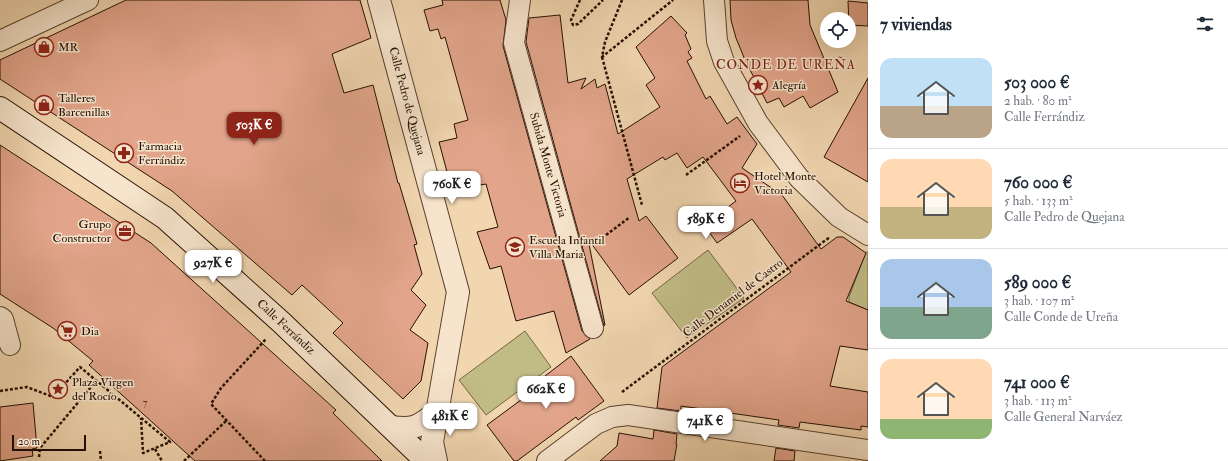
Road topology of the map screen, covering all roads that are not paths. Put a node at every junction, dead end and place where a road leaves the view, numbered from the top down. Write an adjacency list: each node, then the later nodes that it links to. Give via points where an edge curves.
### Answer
1 (88, 0): 5 (street)
2 (379, 0): 11 (main road, Calle Pedro de Quejana, via 458,292)
3 (520, 0): 9 (street, Subida Monte Victoria, via 514,43)
4 (714, 0): 7 (street, via 717,41 724,62 758,123 799,178 839,217)
5 (0, 41)
6 (0, 108): 12 (main road, Calle Ferrándiz, via 165,218 281,322)
7 (868, 234)
8 (0, 317): 10 (street, via 3,319)
9 (593, 328)
10 (10, 345)
11 (436, 413): 12 (main road, via 423,423 408,429); 15 (main road, Calle Pedro de Quejana, via 432,442)
12 (391, 427): 14 (main road, Calle Ferrándiz)
13 (868, 450): 16 (street, via 628,415 612,417 596,424)
14 (426, 461)
15 (436, 461)
16 (547, 461)

